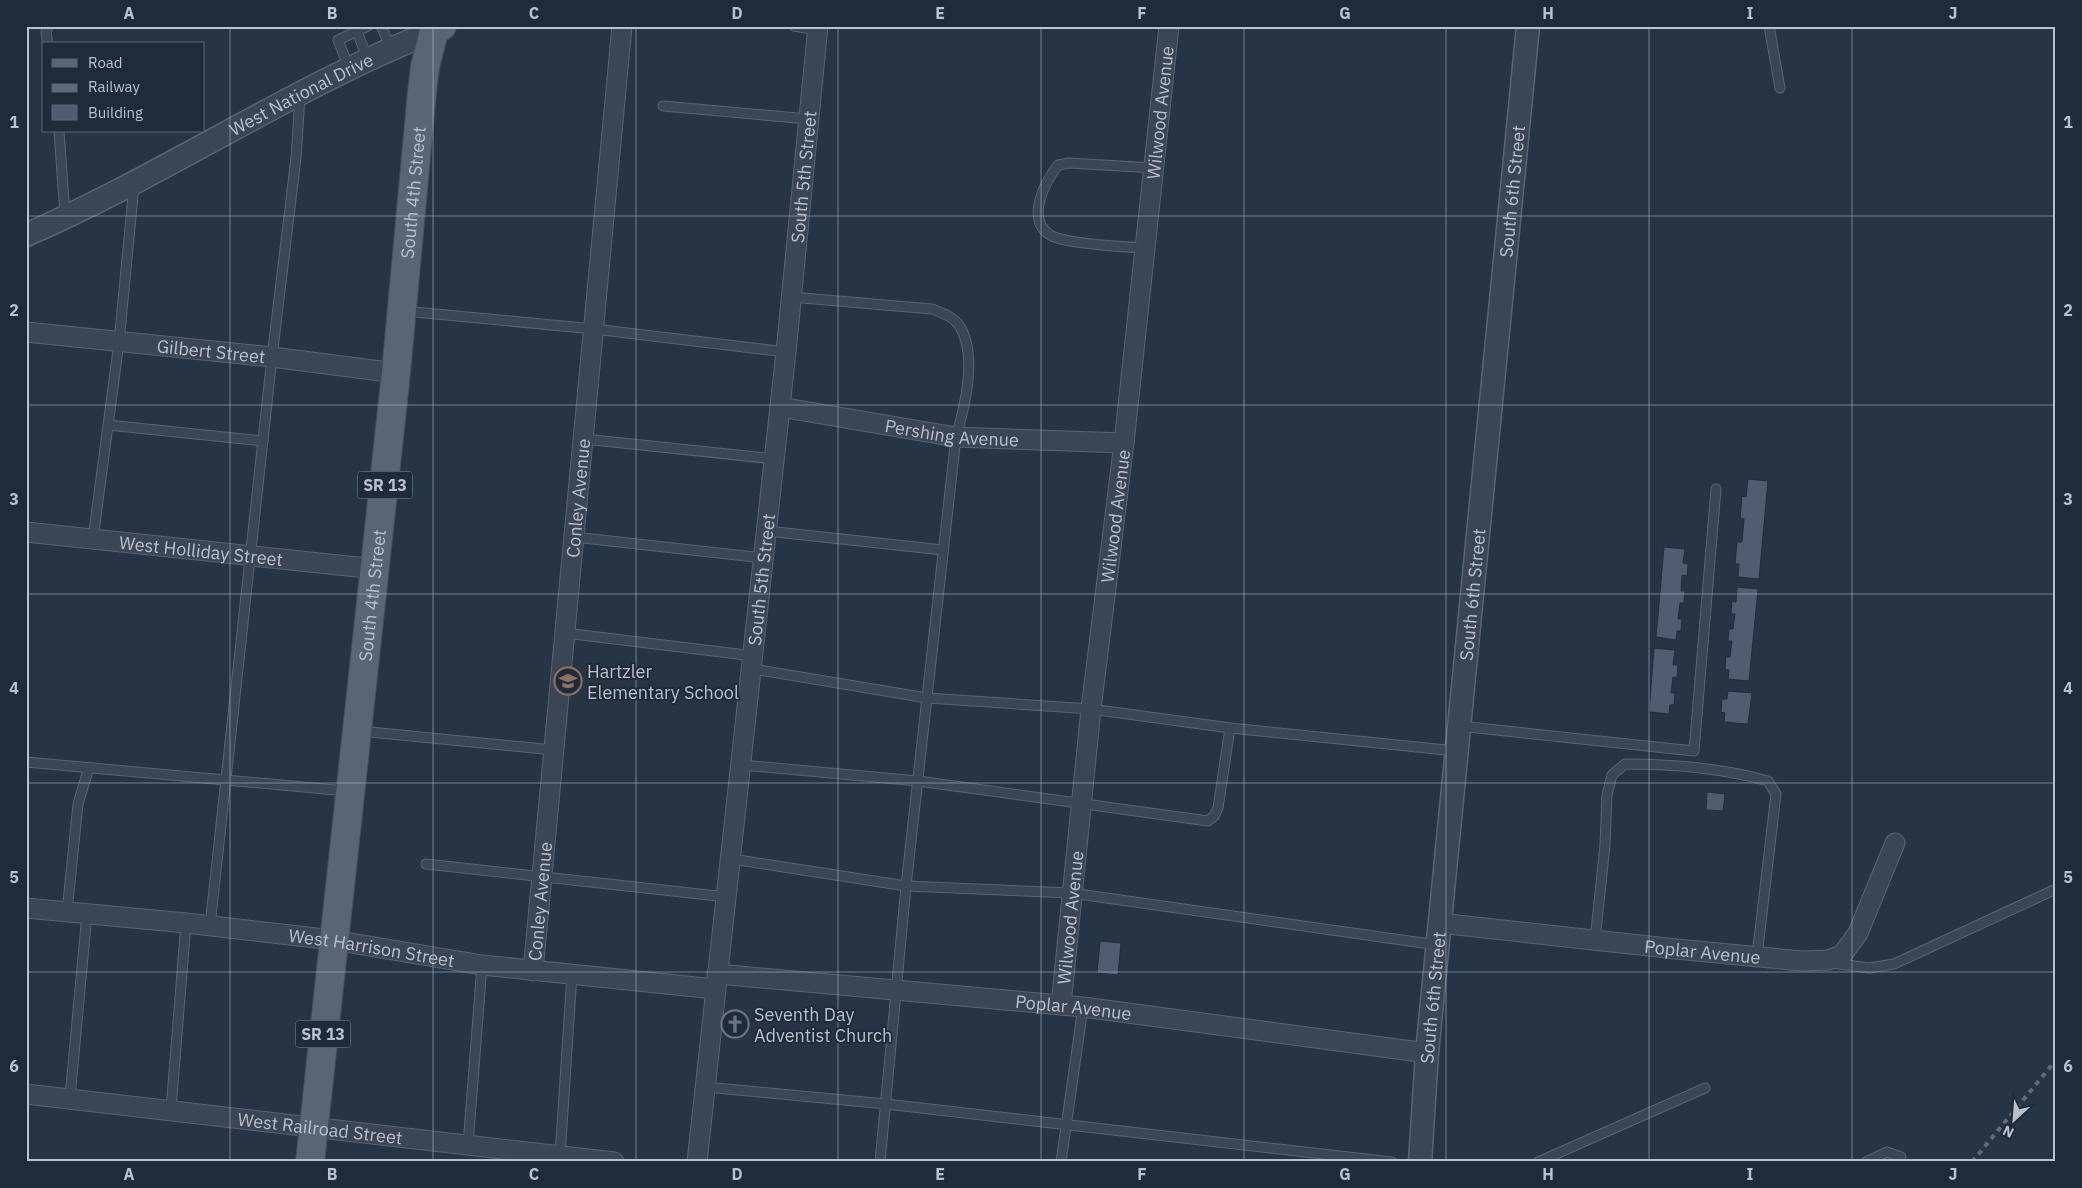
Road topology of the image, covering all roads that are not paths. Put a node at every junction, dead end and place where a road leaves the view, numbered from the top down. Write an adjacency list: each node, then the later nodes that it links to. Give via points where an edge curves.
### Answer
1 (48, 26): 12 (lane)
2 (368, 26): 11 (lane)
3 (381, 26): 13 (lane)
4 (622, 26): 27 (street, Conley Avenue)
5 (794, 26): 10 (lane)
6 (1169, 26): 20 (street, Wilwood Avenue)
7 (1528, 26): 53 (street, South 6th Street)
8 (1769, 26): 15 (lane)
9 (438, 28): 13 (street, West National Drive); 26 (main road, South 4th Street / SR 13, via 425,67)
10 (818, 28): 18 (street, South 5th Street)
11 (357, 32): 14 (lane); 14 (lane, via 338,40)
12 (48, 42)
13 (391, 48): 14 (street, West National Drive)
14 (359, 64): 16 (street, West National Drive)
15 (1780, 88)
16 (301, 93): 21 (street, West National Drive); 31 (lane)
17 (664, 106): 18 (lane)
18 (808, 119): 25 (street, South 5th Street)
19 (60, 132): 22 (lane)
20 (1154, 168): 24 (street, Wilwood Avenue); 24 (lane, via 1058,165 1046,182 1038,204 1040,224 1052,236)
21 (134, 183): 22 (street, West National Drive); 29 (lane)
22 (66, 218): 23 (street, West National Drive)
23 (26, 235)
24 (1145, 248): 38 (street, Wilwood Avenue)
25 (791, 297): 30 (street, South 5th Street); 35 (lane, via 932,309 951,317 959,326 966,345 969,369 964,411)
26 (401, 310): 27 (lane); 32 (main road, South 4th Street / SR 13)
27 (594, 329): 30 (lane); 36 (street, Conley Avenue)
28 (26, 332): 29 (street, Gilbert Street)
29 (119, 342): 31 (street, Gilbert Street); 34 (lane)
30 (786, 352): 33 (street, South 5th Street)
31 (272, 357): 32 (street, Gilbert Street); 37 (lane)
32 (396, 373): 48 (main road, South 4th Street / SR 13)
33 (780, 406): 35 (street, Pershing Avenue); 39 (street, South 5th Street)
34 (108, 425): 37 (lane); 44 (lane)
35 (956, 436): 38 (street, Pershing Avenue); 45 (lane)
36 (584, 439): 39 (lane); 43 (street, Conley Avenue)
37 (263, 441): 46 (lane)
38 (1124, 443): 52 (street, Wilwood Avenue)
39 (775, 459): 41 (street, South 5th Street)
40 (1716, 489): 53 (lane, via 1694,751)
41 (767, 531): 45 (lane); 47 (street, South 5th Street)
42 (26, 532): 44 (street, West Holliday Street)
43 (574, 537): 47 (lane); 49 (street, Conley Avenue)
44 (93, 539): 46 (street, West Holliday Street)
45 (943, 550): 51 (lane)
46 (251, 555): 48 (street, West Holliday Street); 61 (lane)
47 (764, 558): 50 (street, South 5th Street)
48 (376, 569): 55 (main road, South 4th Street / SR 13)
49 (565, 632): 50 (lane); 56 (street, Conley Avenue)
50 (753, 662): 51 (lane); 59 (street, South 5th Street)
51 (927, 698): 52 (lane); 62 (lane)
52 (1091, 709): 54 (lane); 64 (street, Wilwood Avenue)
53 (1459, 726): 57 (street, South 6th Street)
54 (1230, 728): 57 (lane); 64 (lane, via 1218,808 1208,821)
55 (358, 731): 56 (lane); 63 (main road, South 4th Street / SR 13)
56 (554, 750): 68 (street, Conley Avenue)
57 (1456, 751): 78 (street, South 6th Street)
58 (26, 762): 60 (lane)
59 (742, 766): 62 (lane); 66 (street, South 5th Street)
60 (89, 767): 61 (lane); 74 (lane, via 78,804)
61 (228, 779): 63 (lane); 77 (lane)
62 (918, 781): 64 (lane); 69 (lane)
63 (351, 792): 79 (main road, South 4th Street / SR 13)
64 (1083, 803): 71 (street, Wilwood Avenue)
65 (1895, 843): 82 (street, Poplar Avenue, via 1851,944 1837,957)
66 (732, 859): 69 (lane); 72 (street, South 5th Street)
67 (426, 864): 68 (lane)
68 (542, 879): 72 (lane); 84 (street, Conley Avenue)
69 (906, 886): 71 (lane); 87 (lane)
70 (2056, 889): 82 (lane, via 1894,964 1869,968)
71 (1071, 893): 78 (lane); 88 (street, Wilwood Avenue)
72 (727, 897): 86 (street, South 5th Street)
73 (26, 908): 74 (street, West Harrison Street)
74 (67, 912): 75 (street, West Harrison Street)
75 (87, 914): 76 (street, West Harrison Street); 94 (lane)
76 (186, 923): 77 (street, West Harrison Street); 96 (lane)
77 (210, 926): 79 (street, West Harrison Street)
78 (1438, 934): 80 (street, Poplar Avenue); 90 (street, South 6th Street)
79 (333, 940): 83 (street, West Harrison Street); 98 (main road, South 4th Street / SR 13)
80 (1595, 940): 81 (street, Poplar Avenue); 81 (lane, via 1607,796 1612,776 1625,764 1737,772 1768,781 1776,794)
81 (1757, 956): 82 (street, Poplar Avenue)
82 (1815, 961)
83 (482, 965): 84 (street, West Harrison Street); 99 (lane)
84 (533, 970): 85 (street, West Harrison Street)
85 (572, 974): 86 (street, West Harrison Street); 100 (lane)
86 (716, 982): 87 (street, Poplar Avenue); 91 (street, South 5th Street)
87 (896, 990): 88 (street, Poplar Avenue); 95 (lane)
88 (1061, 1005): 89 (street, Poplar Avenue)
89 (1083, 1007): 90 (street, Poplar Avenue); 97 (lane)
90 (1427, 1053): 107 (street, South 6th Street)
91 (706, 1088): 95 (lane); 103 (street, South 5th Street)
92 (1704, 1088): 108 (lane)
93 (26, 1094): 94 (street, West Railroad Street)
94 (70, 1097): 96 (street, West Railroad Street)
95 (886, 1104): 97 (lane); 104 (lane)
96 (171, 1109): 98 (street, West Railroad Street)
97 (1065, 1123): 105 (lane); 106 (lane)
98 (312, 1128): 99 (street, West Railroad Street); 101 (main road, South 4th Street / SR 13)
99 (468, 1145): 100 (street, West Railroad Street)
100 (560, 1156): 102 (street, West Railroad Street)
101 (310, 1162)
102 (614, 1162)
103 (697, 1162)
104 (880, 1162)
105 (1061, 1162)
106 (1392, 1162)
107 (1420, 1162)
108 (1538, 1162)
109 (1866, 1162): 110 (lane, via 1887,1152 1901,1158)
110 (1898, 1162)

